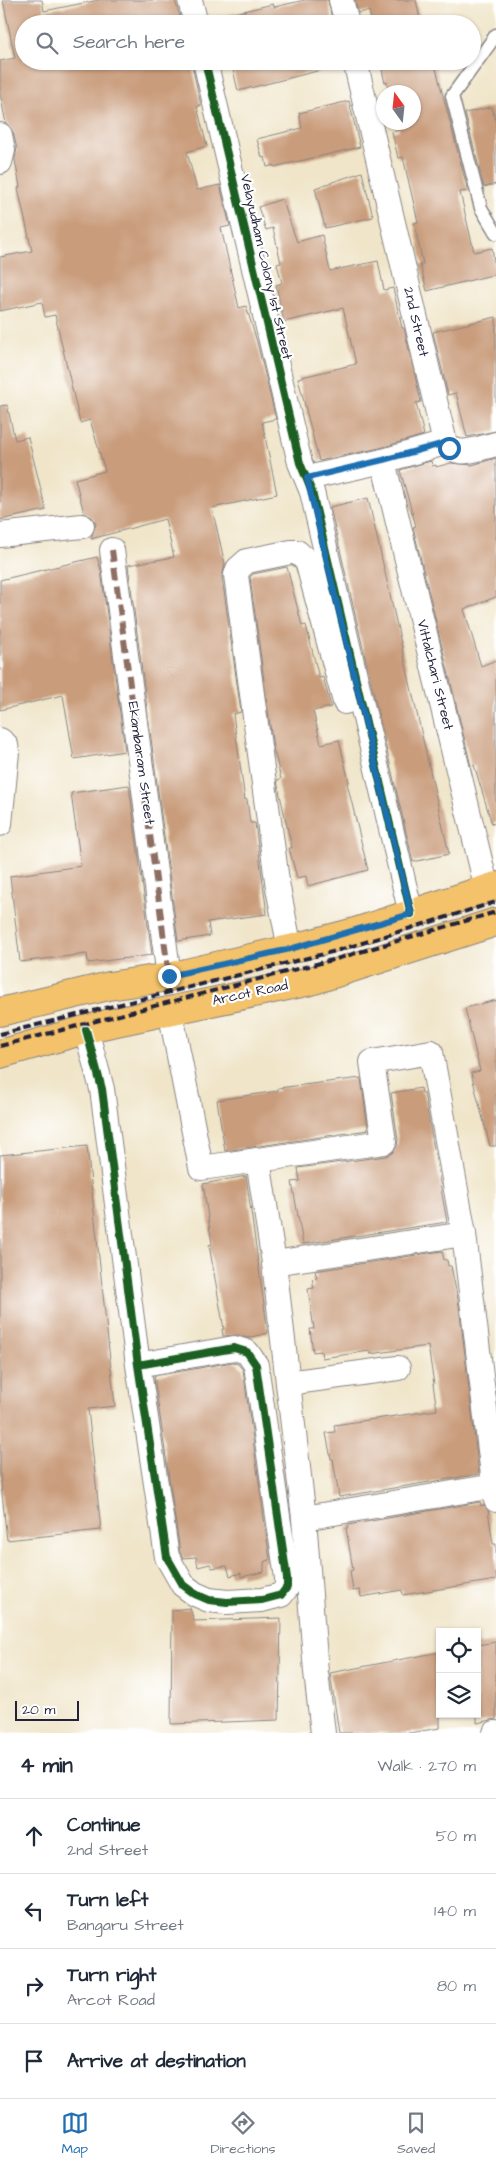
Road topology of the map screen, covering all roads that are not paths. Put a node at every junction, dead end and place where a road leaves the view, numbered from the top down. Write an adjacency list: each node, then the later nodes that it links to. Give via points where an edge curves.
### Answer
1 (192, 0): 3 (street)
2 (341, 0): 4 (street)
3 (194, 15)
4 (345, 15)
5 (496, 35): 6 (lane)
6 (481, 56)
7 (207, 70): 16 (street, Velayudham Colony 1st Street, via 300,463)
8 (357, 70): 13 (street, 2nd Street)
9 (471, 70): 12 (lane, via 452,96 482,208)
10 (0, 135): 11 (street, via 3,150)
11 (0, 162)
12 (496, 233)
13 (445, 443): 14 (street, via 460,453); 15 (street)
14 (496, 444)
15 (383, 460): 16 (street); 22 (street, Vittalchari Street)
16 (309, 485): 23 (street, Velayudham Colony 1st Street)
17 (82, 526): 18 (street)
18 (0, 535)
19 (112, 550): 26 (street, Ekambaram Street)
20 (0, 740): 21 (street, via 6,745 7,752)
21 (0, 824)
22 (492, 888): 23 (main road)
23 (404, 916): 25 (main road); 25 (street, via 395,896 311,569 298,552 247,561 236,575 278,888)
24 (496, 922): 27 (main road, Arcot Road, via 311,980)
25 (290, 949): 26 (main road)
26 (169, 976): 28 (main road, via 109,986)
27 (170, 1010): 29 (main road, Arcot Road); 31 (street, via 201,1168)
28 (0, 1012)
29 (86, 1030): 30 (main road, Arcot Road); 34 (street, via 102,1089)
30 (0, 1054)
31 (258, 1160): 32 (street, via 384,1142 372,1062 431,1052); 33 (street)
32 (464, 1234): 33 (street); 37 (street)
33 (274, 1263): 36 (street)
34 (138, 1364): 34 (street, via 167,1556 183,1585 209,1600 227,1602 262,1600 281,1595 287,1587 287,1578 256,1365 246,1352 234,1348)
35 (398, 1368): 36 (street)
36 (288, 1382): 38 (street)
37 (495, 1493): 38 (street)
38 (304, 1518): 39 (street)
39 (323, 1733)

